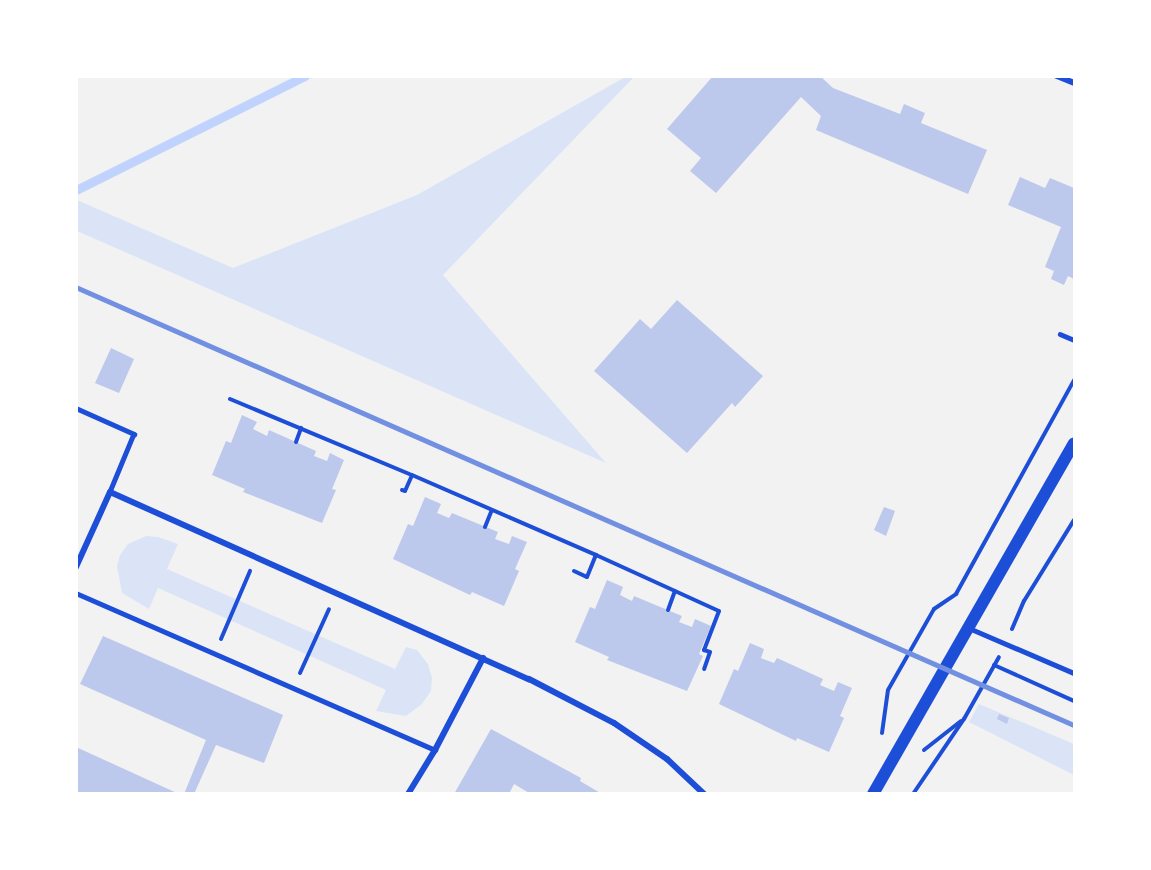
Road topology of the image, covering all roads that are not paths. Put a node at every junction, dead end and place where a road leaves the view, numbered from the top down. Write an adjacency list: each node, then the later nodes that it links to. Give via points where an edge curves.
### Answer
1 (1057, 76): 2 (street)
2 (1074, 83)
3 (1060, 334): 4 (lane)
4 (1074, 340)
5 (76, 408): 7 (lane, via 134,434)
6 (1074, 443): 10 (main road)
7 (110, 492): 8 (street); 11 (street)
8 (76, 567)
9 (76, 593): 13 (lane)
10 (969, 628): 12 (lane); 16 (main road)
11 (483, 658): 13 (street); 15 (street, via 614,723 667,759)
12 (1074, 673)
13 (435, 750): 14 (street)
14 (408, 794)
15 (704, 794)
16 (873, 794)

